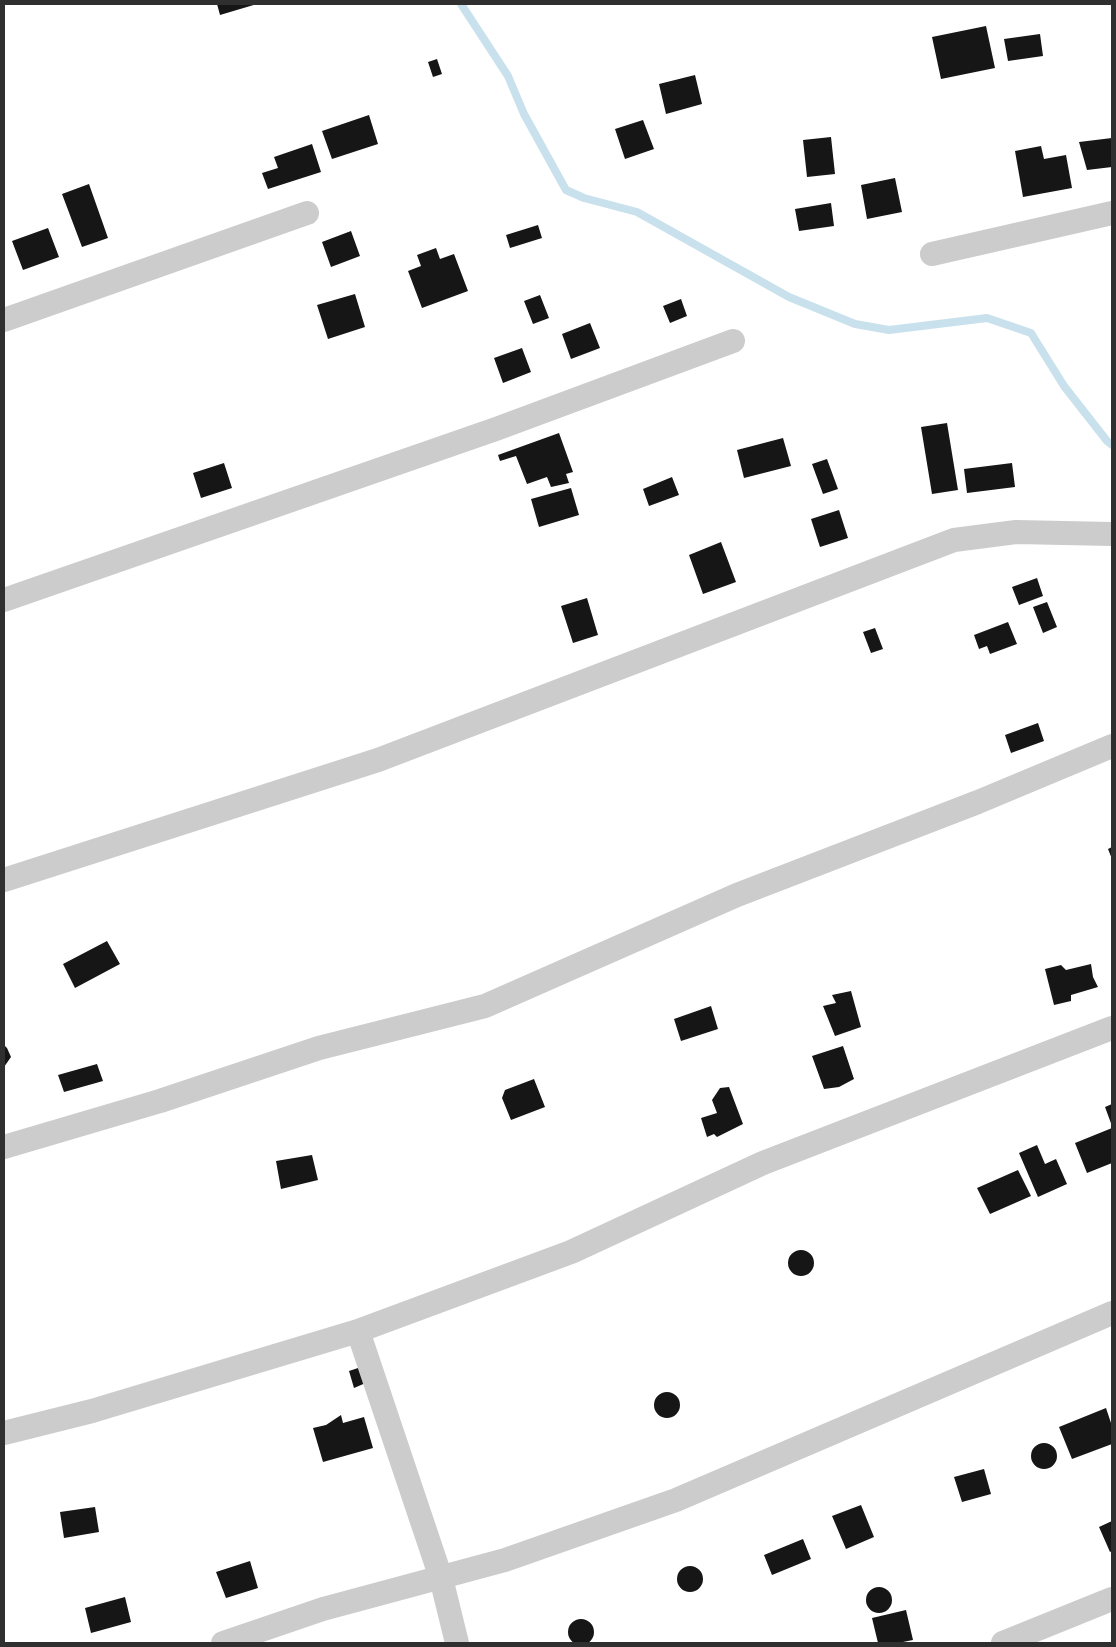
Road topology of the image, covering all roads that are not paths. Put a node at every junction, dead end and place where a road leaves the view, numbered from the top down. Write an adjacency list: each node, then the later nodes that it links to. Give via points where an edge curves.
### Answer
1 (1112, 212): 3 (street)
2 (307, 213): 4 (street)
3 (932, 254)
4 (4, 320)
5 (733, 341): 7 (street, via 496,429)
6 (1112, 534): 9 (street, via 1016,532 954,540 378,760)
7 (4, 600)
8 (1112, 746): 11 (street, via 978,802 737,895 486,1006 319,1048 160,1101)
9 (4, 880)
10 (1112, 1028): 13 (street, via 763,1163 571,1252)
11 (4, 1147)
12 (1112, 1313): 15 (street, via 676,1500 505,1560)
13 (358, 1331): 14 (street, via 92,1411); 15 (street)
14 (4, 1433)
15 (441, 1578): 17 (street, via 322,1609); 18 (street)
16 (1112, 1599): 19 (street)
17 (223, 1643)
18 (457, 1643)
19 (1003, 1643)

